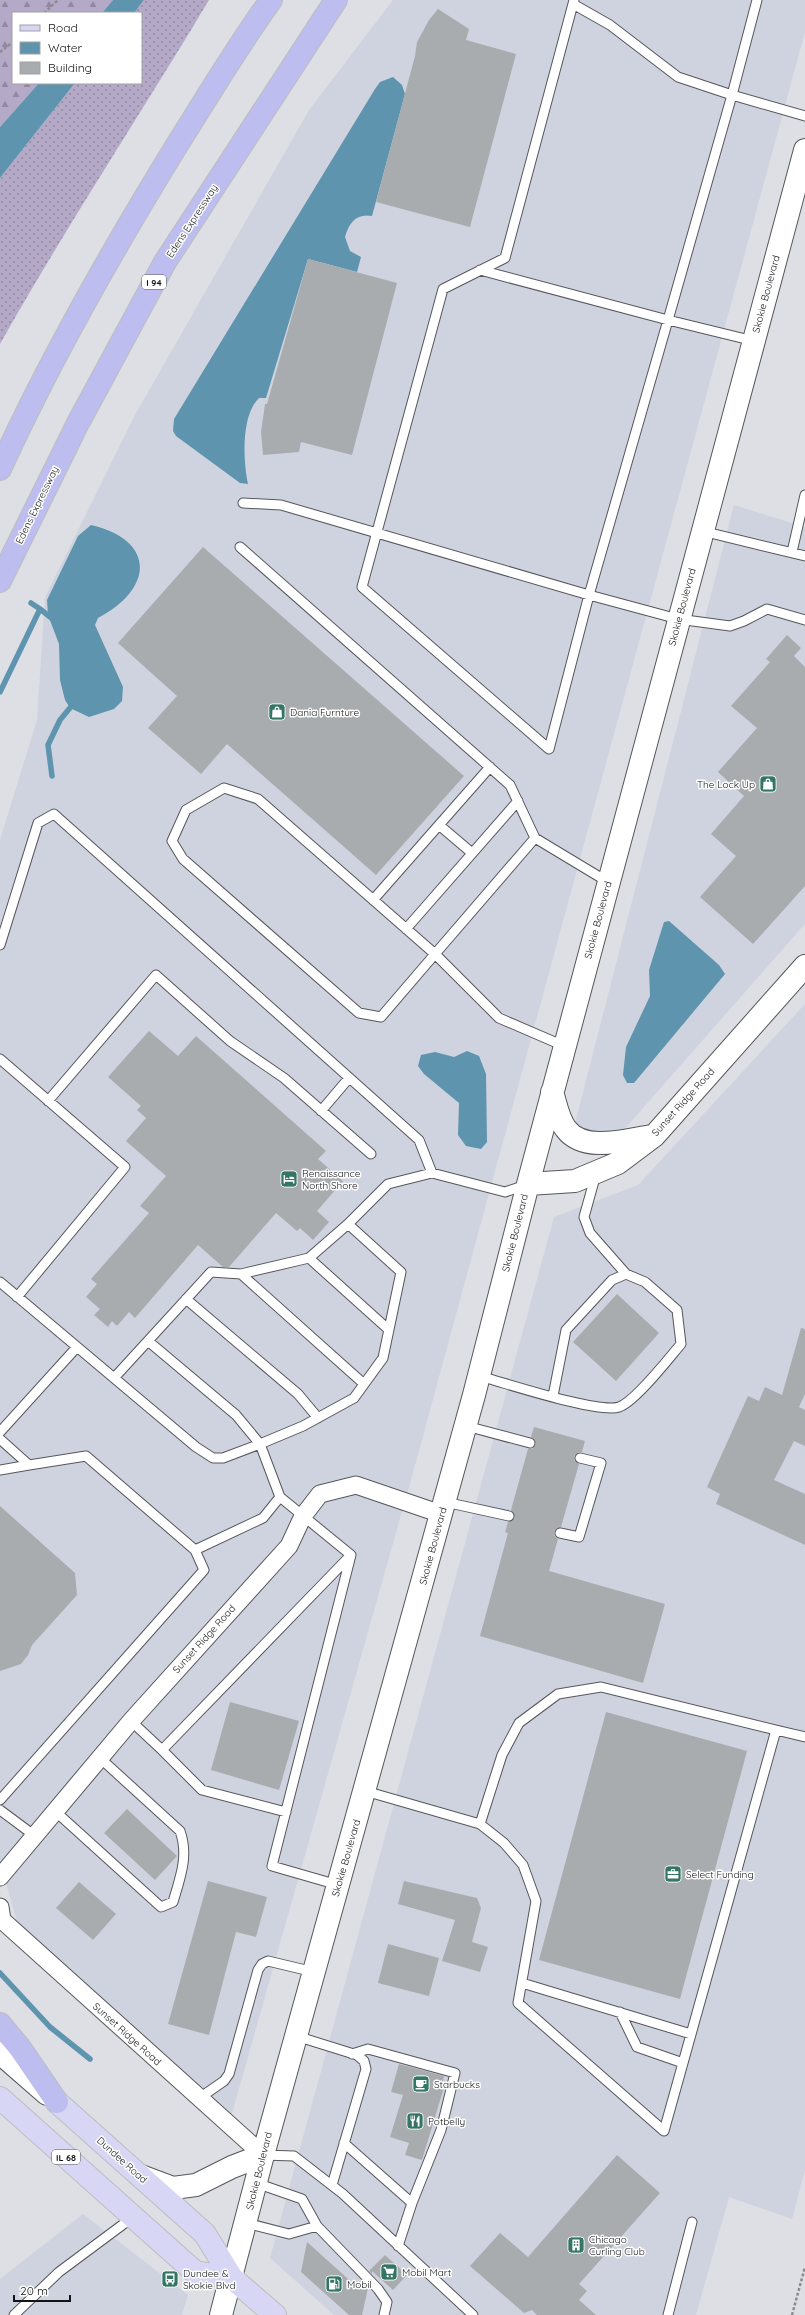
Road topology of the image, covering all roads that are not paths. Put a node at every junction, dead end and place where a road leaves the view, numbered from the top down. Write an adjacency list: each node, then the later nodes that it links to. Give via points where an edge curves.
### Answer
1 (271, 0): 11 (highway, via 246,35 127,226 19,428)
2 (336, 0): 19 (highway, Edens Expressway / I 94, via 165,262 78,423)
3 (758, 0): 5 (lane)
4 (574, 2): 5 (lane, via 610,25 678,76); 8 (lane, via 505,258)
5 (732, 95): 6 (lane); 9 (lane)
6 (805, 116)
7 (805, 150): 10 (main road, Skokie Boulevard)
8 (480, 270): 9 (lane); 15 (lane, via 443,289)
9 (668, 320): 10 (lane); 20 (lane)
10 (754, 342): 14 (main road, Skokie Boulevard)
11 (0, 469)
12 (805, 495): 17 (lane)
13 (243, 503): 15 (lane, via 281,505)
14 (702, 531): 17 (lane); 21 (main road, Skokie Boulevard)
15 (377, 532): 20 (lane); 20 (lane, via 362,587 549,749)
16 (240, 547): 23 (lane)
17 (792, 552): 18 (lane)
18 (805, 556)
19 (0, 581)
20 (589, 596): 21 (lane)
21 (678, 619): 22 (lane, via 730,626 767,609); 28 (main road, Skokie Boulevard)
22 (805, 620)
23 (490, 767): 24 (lane, via 510,785); 25 (lane)
24 (518, 801): 26 (lane); 27 (lane)
25 (439, 825): 27 (lane); 29 (lane)
26 (535, 838): 28 (lane); 32 (lane)
27 (472, 853): 30 (lane)
28 (608, 882): 34 (main road, Skokie Boulevard)
29 (373, 900): 30 (lane); 32 (lane, via 258,799 224,788 186,810 172,842 183,859 359,1013 381,1017)
30 (406, 929): 32 (lane)
31 (0, 945): 36 (lane, via 38,823 54,814)
32 (435, 954): 34 (lane, via 499,1018)
33 (805, 966): 40 (main road, Sunset Ridge Road)
34 (564, 1046): 37 (main road, Skokie Boulevard)
35 (0, 1060): 38 (lane)
36 (350, 1078): 39 (lane); 43 (lane, via 419,1140)
37 (552, 1091): 40 (main road, via 567,1130 585,1142); 44 (main road, Skokie Boulevard)
38 (48, 1101): 39 (lane, via 156,975 230,1041 284,1078); 50 (lane, via 125,1167)
39 (321, 1111): 41 (lane)
40 (654, 1136): 42 (main road, Sunset Ridge Road, via 618,1163)
41 (371, 1154)
42 (596, 1172): 44 (main road, Sunset Ridge Road, via 575,1182); 48 (lane, via 584,1217 590,1233)
43 (432, 1173): 44 (lane, via 505,1192); 45 (lane, via 388,1184)
44 (528, 1184): 55 (main road, Skokie Boulevard)
45 (348, 1224): 46 (lane); 52 (lane, via 401,1272)
46 (309, 1258): 47 (lane); 52 (lane)
47 (241, 1274): 51 (lane, via 211,1272); 57 (lane)
48 (626, 1274): 58 (lane, via 612,1280 566,1330); 58 (lane, via 645,1282 677,1310 681,1344 641,1390 620,1407 605,1408)
49 (0, 1282): 50 (lane)
50 (17, 1296): 54 (lane)
51 (186, 1299): 53 (lane); 59 (lane, via 298,1394)
52 (389, 1330): 57 (lane, via 383,1358)
53 (148, 1341): 56 (lane); 64 (lane, via 236,1415)
54 (77, 1347): 56 (lane); 61 (lane)
55 (479, 1376): 58 (lane); 60 (main road, Skokie Boulevard)
56 (114, 1378): 64 (lane, via 196,1447 213,1458 223,1458)
57 (364, 1384): 59 (lane, via 354,1398)
58 (553, 1396)
59 (318, 1418): 64 (lane)
60 (466, 1426): 63 (lane); 69 (main road, Skokie Boulevard)
61 (0, 1432)
62 (0, 1439): 66 (lane)
63 (530, 1443)
64 (260, 1444): 68 (lane)
65 (580, 1458): 72 (lane, via 601,1463 579,1538)
66 (29, 1465): 67 (lane); 73 (lane, via 86,1456)
67 (0, 1470)
68 (280, 1497): 70 (lane); 73 (lane, via 264,1518)
69 (443, 1508): 70 (street, Sunset Ridge Road, via 356,1485 320,1494); 71 (lane); 80 (main road, Skokie Boulevard)
70 (303, 1516): 74 (lane); 75 (street, Sunset Ridge Road, via 289,1546)
71 (509, 1516)
72 (560, 1533)
73 (195, 1550): 81 (lane, via 204,1570)
74 (351, 1555): 78 (lane); 84 (lane)
75 (131, 1721): 78 (lane); 79 (street, Sunset Ridge Road)
76 (776, 1730): 77 (lane); 85 (lane, via 601,1687 558,1694 519,1723 502,1755); 94 (lane)
77 (805, 1737)
78 (162, 1750): 84 (lane, via 202,1790)
79 (100, 1758): 83 (street, Sunset Ridge Road); 83 (lane, via 180,1831 184,1844 184,1862 172,1902 161,1907)
80 (365, 1791): 85 (lane); 88 (main road, Skokie Boulevard)
81 (0, 1800)
82 (0, 1810): 86 (lane)
83 (55, 1811): 86 (street, Sunset Ridge Road)
84 (286, 1812): 88 (lane, via 272,1866)
85 (480, 1824): 91 (lane, via 504,1843 523,1865 536,1901)
86 (34, 1836): 87 (street, Sunset Ridge Road)
87 (0, 1877)
88 (338, 1885): 90 (main road, Skokie Boulevard)
89 (0, 1907): 100 (street, Sunset Ridge Road, via 2,1920)
90 (314, 1972): 95 (main road, Skokie Boulevard); 100 (lane, via 268,1961 262,1964 258,1970 229,2074 224,2081)
91 (522, 1983): 92 (lane); 98 (lane, via 518,2003 664,2131)
92 (620, 2012): 94 (lane); 98 (lane, via 637,2047)
93 (0, 2024): 101 (highway)
94 (691, 2034): 98 (lane)
95 (296, 2036): 97 (lane); 103 (main road, Skokie Boulevard)
96 (0, 2053): 101 (main road, Dundee Road)
97 (352, 2054): 102 (lane, via 364,2061 366,2069); 107 (lane, via 368,2049 455,2073 440,2130)
98 (683, 2063)
99 (0, 2098): 108 (main road, IL 68)
100 (198, 2099): 103 (street, Sunset Ridge Road)
101 (57, 2102): 104 (main road, Dundee Road)
102 (344, 2143): 106 (lane); 107 (lane)
103 (262, 2155): 104 (main road, via 196,2185 173,2188); 105 (main road, Skokie Boulevard); 106 (lane, via 294,2156)
104 (139, 2176): 113 (main road, Dundee Road, via 205,2234)
105 (256, 2183): 110 (main road, Skokie Boulevard); 111 (lane, via 302,2199)
106 (332, 2185): 112 (lane)
107 (412, 2204): 112 (lane)
108 (133, 2216): 113 (main road, IL 68, via 195,2272); 114 (lane, via 59,2272)
109 (692, 2222): 119 (lane)
110 (246, 2223): 111 (lane, via 289,2234); 113 (main road, Skokie Boulevard)
111 (317, 2226): 117 (lane, via 388,2302)
112 (398, 2246): 118 (lane)
113 (232, 2278): 115 (main road, Skokie Boulevard); 116 (main road, Dundee Road)
114 (19, 2313)
115 (221, 2315)
116 (275, 2315)
117 (384, 2315)
118 (473, 2315)
119 (668, 2315)

